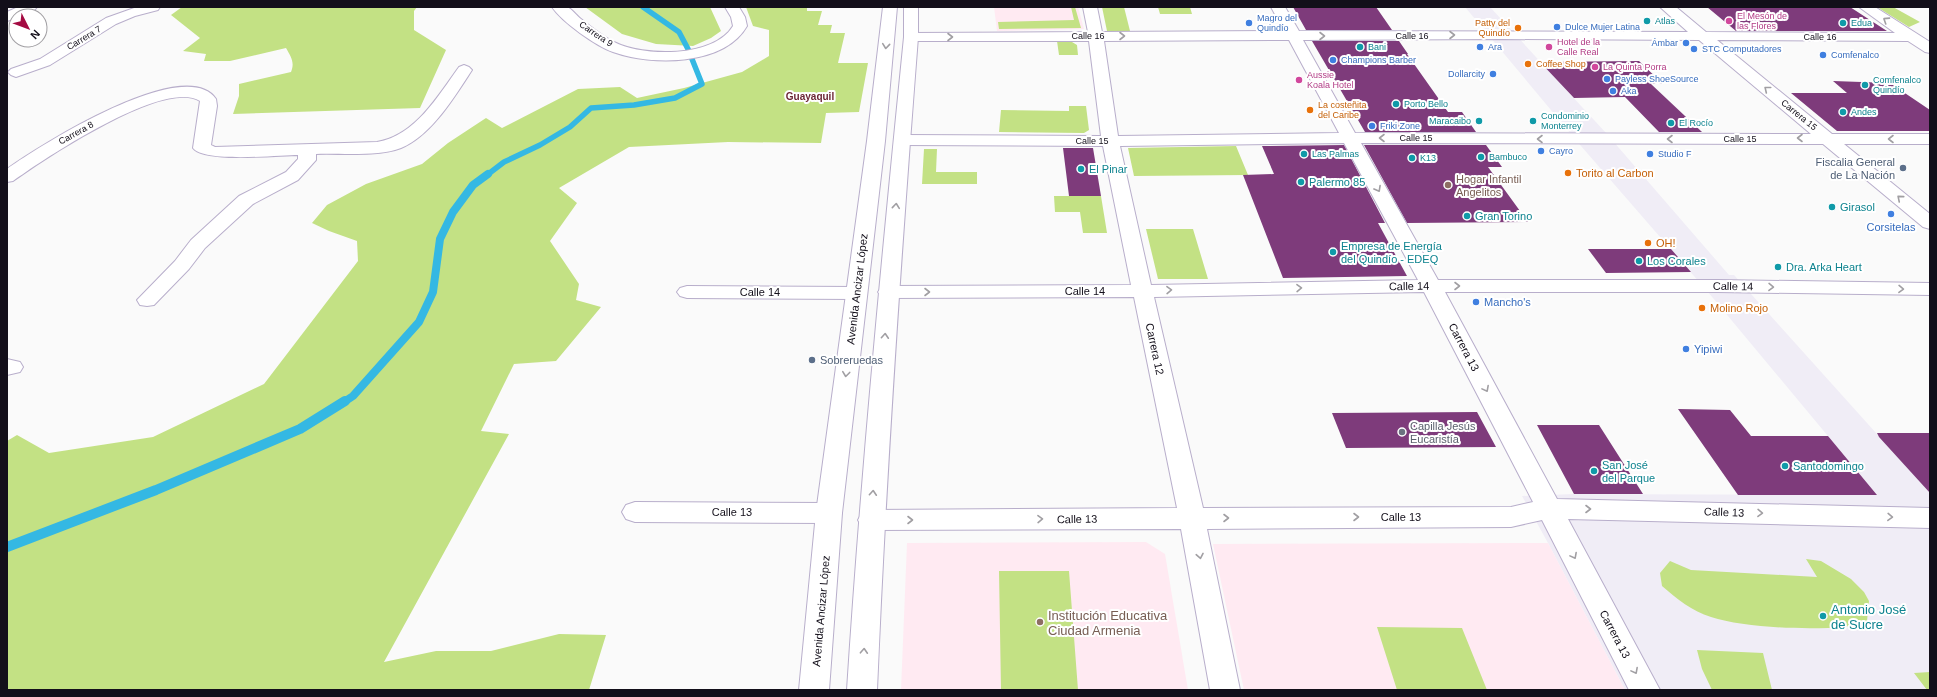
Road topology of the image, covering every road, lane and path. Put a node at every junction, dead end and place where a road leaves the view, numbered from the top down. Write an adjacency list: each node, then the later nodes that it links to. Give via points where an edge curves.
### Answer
1 (30, 7): 11 (street)
2 (154, 7): 19 (street, Carrera 7, via 111,21 45,62)
3 (559, 7): 10 (street, Carrera 9, via 595,36 618,49 659,56 689,54 715,47 734,36 740,26)
4 (890, 7): 33 (street, Avenida Ancizar López, one-way to 33)
5 (912, 7): 15 (street)
6 (1090, 7): 12 (street, Carrera 12)
7 (1278, 7): 13 (street, Carrera 13)
8 (1667, 7): 14 (street, Carrera 15)
9 (1866, 7): 16 (street, one-way to 9)
10 (735, 12)
11 (7, 17)
12 (1096, 36): 13 (street, Calle 16, one-way to 13); 15 (street, Calle 16, one-way to 12); 24 (street, Carrera 12)
13 (1293, 36): 14 (street, Calle 16, one-way to 14); 20 (street, Carrera 13)
14 (1702, 36): 16 (street, Calle 16); 21 (street, Carrera 15, one-way to 14)
15 (911, 37): 23 (street)
16 (1912, 37): 17 (street)
17 (1930, 49)
18 (464, 70): 25 (street, via 416,131 395,144)
19 (16, 72)
20 (1350, 138): 21 (street, Calle 15, one-way to 20); 24 (street, Calle 15); 28 (street, Carrera 13, one-way to 28)
21 (1829, 139): 22 (street, Calle 15, one-way to 21); 27 (street, Carrera 15, one-way to 21)
22 (1930, 139)
23 (903, 140): 24 (street, Calle 15); 32 (street, one-way to 23)
24 (1110, 141): 30 (street, Carrera 12)
25 (307, 149): 26 (street, Carrera 8, via 214,152 202,148 208,99 197,92 178,92 150,98 74,133); 34 (street, via 307,160 292,176 246,200 198,244 182,265)
26 (7, 177)
27 (1930, 223)
28 (1431, 286): 29 (street, Calle 14, one-way to 29); 30 (street, Calle 14, one-way to 28); 35 (street, Carrera 13, one-way to 35)
29 (1930, 289)
30 (1143, 291): 32 (street, Calle 14, one-way to 30); 38 (street, Carrera 12)
31 (687, 292): 33 (street, Calle 14)
32 (888, 292): 40 (street, one-way to 32)
33 (856, 293): 37 (street, Avenida Ancizar López, one-way to 37)
34 (147, 300)
35 (1549, 509): 38 (street, Calle 13, one-way to 35, via 1511,517); 39 (street, Calle 13, one-way to 39); 44 (street, Carrera 13, one-way to 44)
36 (635, 512): 37 (street, Calle 13)
37 (829, 513): 41 (street, Avenida Ancizar López)
38 (1192, 518): 40 (street, Calle 13, one-way to 38); 43 (street, Carrera 12, one-way to 43)
39 (1930, 518)
40 (871, 520): 42 (street, one-way to 40)
41 (814, 690)
42 (862, 690)
43 (1225, 690)
44 (1645, 690)

